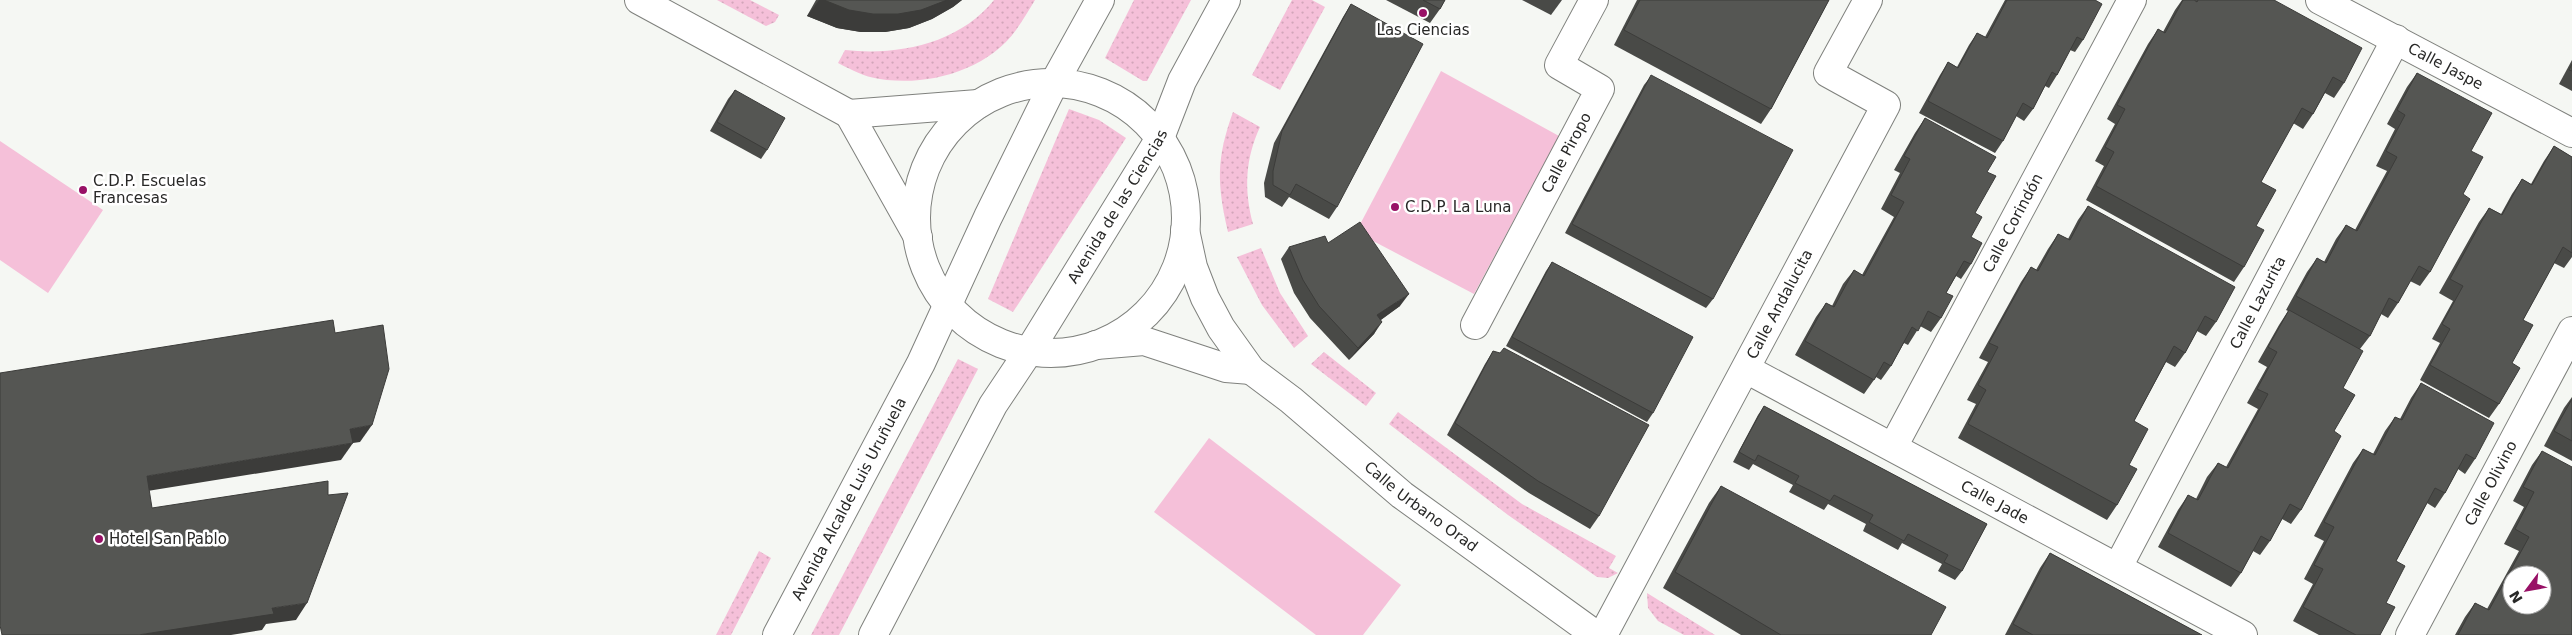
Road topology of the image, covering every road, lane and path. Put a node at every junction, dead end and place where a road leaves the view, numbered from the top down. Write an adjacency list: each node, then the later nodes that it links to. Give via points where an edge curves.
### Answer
1 (638, 0): 11 (street)
2 (1100, 0): 9 (street)
3 (1226, 0): 13 (street, Avenida de las Ciencias, via 1182,80)
4 (1594, 0): 17 (street, Calle Piropo, via 1559,65 1600,89)
5 (1868, 0): 21 (street, Calle Andalucita, via 1828,73 1886,105)
6 (2132, 0): 23 (street, Calle Corindón)
7 (2320, 0): 8 (street, Calle Jaspe)
8 (2396, 39): 12 (street, Calle Jaspe); 24 (street, Calle Lazurita)
9 (1054, 83): 10 (street, via 1014,88); 13 (street, via 1094,90 1113,98 1131,109); 16 (street)
10 (978, 104): 11 (street); 15 (street, via 949,129 928,161 918,198)
11 (849, 114): 15 (street)
12 (2572, 133)
13 (1160, 138): 14 (street, via 1182,188); 20 (street, Avenida de las Ciencias)
14 (1185, 230): 19 (street, via 1173,274 1158,301 1136,323); 22 (street, via 1193,267 1205,298 1221,328)
15 (918, 237): 16 (street, via 920,252 931,279)
16 (947, 304): 20 (street, via 984,335); 25 (street, Avenida Alcalde Luis Uruñuela, via 920,363)
17 (1475, 325)
18 (2572, 331): 30 (street, Calle Olivino)
19 (1096, 345): 20 (street, via 1063,352); 22 (street, via 1144,342 1226,368)
20 (1029, 351): 26 (street, Avenida de las Ciencias, via 993,404)
21 (1746, 369): 23 (street, Calle Jade); 28 (street, Calle Andalucita)
22 (1251, 370): 27 (street, Calle Urbano Orad, via 1402,495)
23 (1893, 447): 24 (street, Calle Jade)
24 (2118, 567): 29 (street, Calle Jade)
25 (777, 635)
26 (873, 635)
27 (1596, 635)
28 (1603, 635)
29 (2243, 635)
30 (2410, 635)

